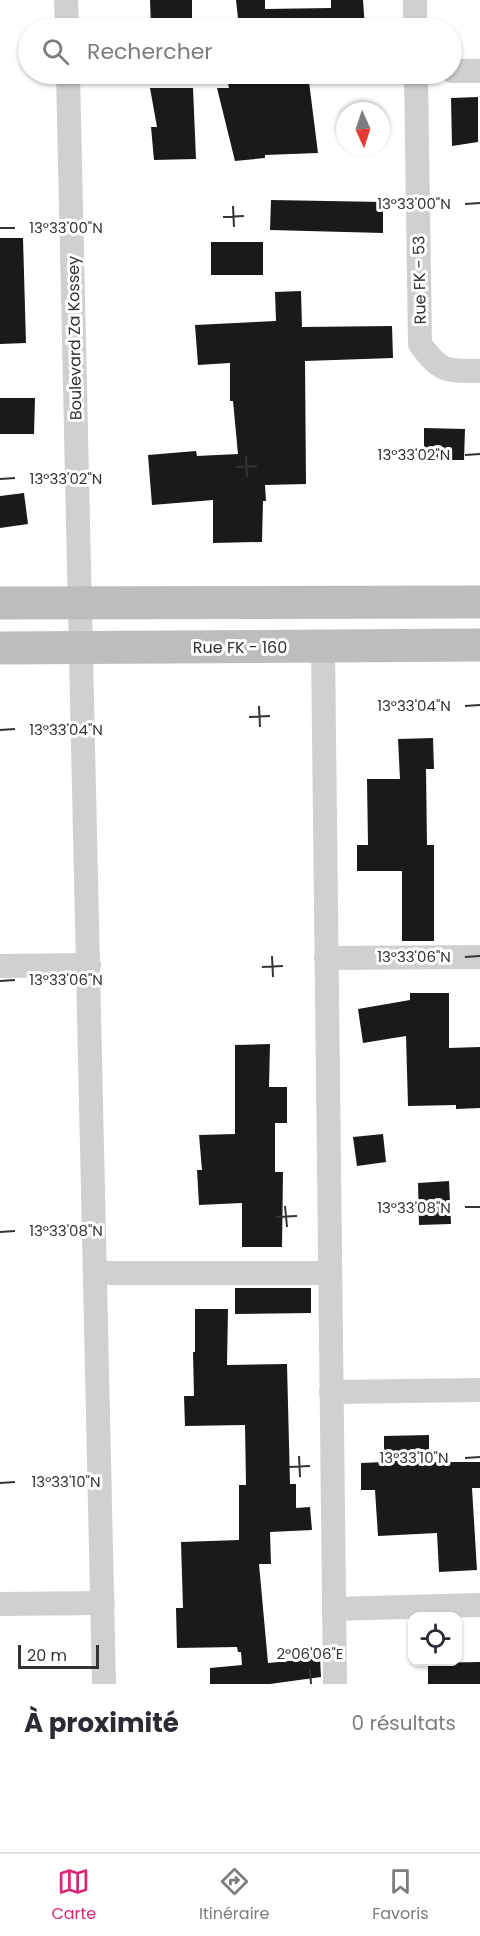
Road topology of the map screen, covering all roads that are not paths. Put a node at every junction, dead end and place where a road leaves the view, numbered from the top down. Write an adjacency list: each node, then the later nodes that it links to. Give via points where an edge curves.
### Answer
1 (66, 0): 3 (street)
2 (415, 0): 4 (street)
3 (67, 18)
4 (416, 18)
5 (462, 71): 6 (street)
6 (480, 71)
7 (68, 84): 10 (street, Boulevard Za Kossey)
8 (416, 84): 9 (street, Rue FK - 53, via 420,344 434,363 455,371)
9 (480, 371)
10 (81, 602): 11 (main road); 12 (main road); 16 (street, Boulevard Za Kossey)
11 (480, 602)
12 (0, 603)
13 (480, 645): 14 (main road, Rue FK - 160)
14 (323, 647): 16 (main road, Rue FK - 160); 18 (street)
15 (0, 648): 16 (main road, Rue FK - 160)
16 (82, 648): 19 (street, Boulevard Za Kossey)
17 (480, 957): 18 (street)
18 (326, 958): 22 (street)
19 (89, 965): 20 (street); 21 (street, Boulevard Za Kossey)
20 (0, 966)
21 (95, 1273): 22 (street); 25 (street, Boulevard Za Kossey)
22 (330, 1274): 24 (street)
23 (480, 1390): 24 (street)
24 (331, 1392): 28 (street)
25 (102, 1603): 26 (street); 29 (street, Boulevard Za Kossey)
26 (0, 1604)
27 (480, 1605): 28 (street)
28 (334, 1609): 30 (street)
29 (104, 1684)
30 (335, 1684)

